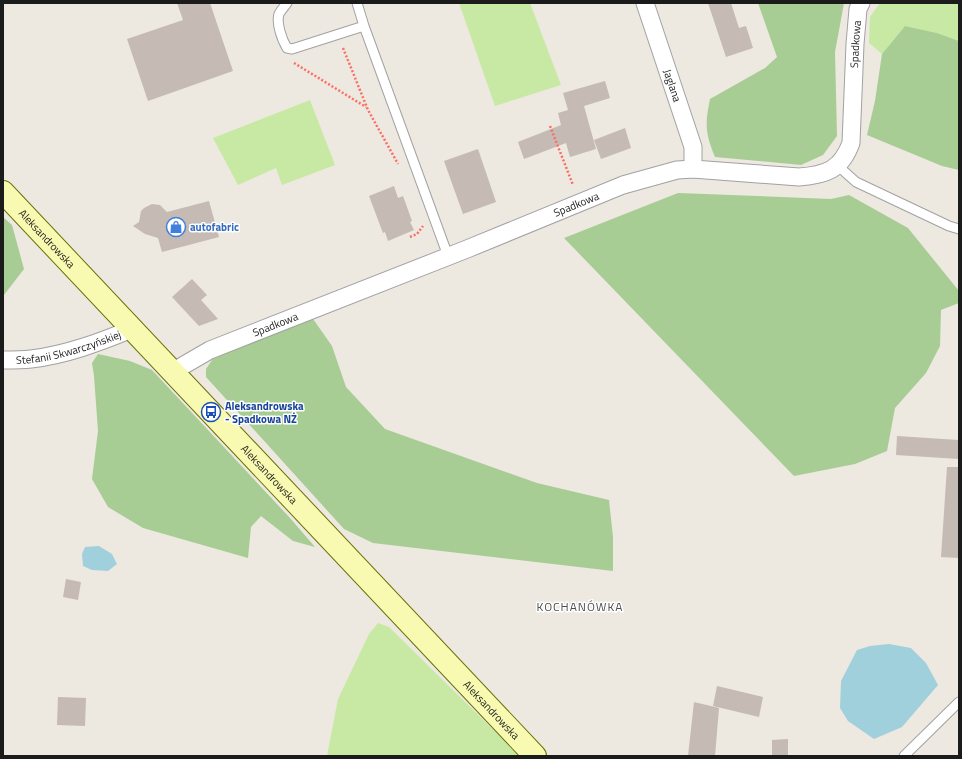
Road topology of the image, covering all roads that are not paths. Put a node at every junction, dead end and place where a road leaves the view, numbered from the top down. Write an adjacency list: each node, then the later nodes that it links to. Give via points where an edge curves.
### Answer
1 (287, 3): 5 (lane, via 279,14 278,22 287,48 292,49)
2 (357, 3): 5 (lane)
3 (645, 3): 7 (street, Jaglana, via 693,147)
4 (861, 3): 6 (street, Spadkowa, via 856,32 851,143 845,157)
5 (364, 26): 10 (lane)
6 (837, 166): 7 (street, Spadkowa, via 829,172 799,177); 9 (lane, via 856,182)
7 (694, 169): 10 (street, Spadkowa, via 677,170 622,185)
8 (3, 192): 11 (main road, Aleksandrowska)
9 (959, 229)
10 (448, 256): 13 (street, Spadkowa, via 210,350)
11 (132, 329): 12 (street, Stefanii Skwarczyńskiej, via 100,342 64,352 31,359); 13 (main road, Aleksandrowska)
12 (3, 360)
13 (172, 372): 15 (main road, Aleksandrowska)
14 (959, 702): 16 (lane)
15 (535, 756)
16 (904, 756)

